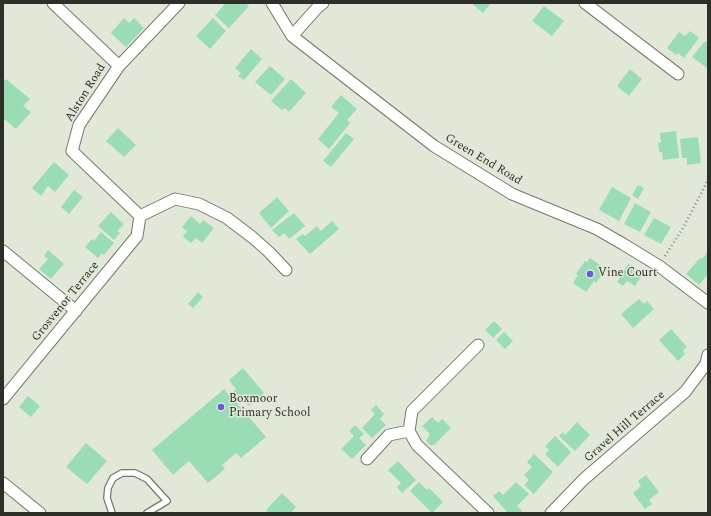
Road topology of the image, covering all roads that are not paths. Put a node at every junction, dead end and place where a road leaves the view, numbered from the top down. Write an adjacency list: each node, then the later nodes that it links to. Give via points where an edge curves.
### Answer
1 (53, 3): 7 (street)
2 (179, 3): 7 (street, Alston Road)
3 (272, 3): 6 (street, Green End Road)
4 (324, 3): 6 (street)
5 (585, 3): 8 (street)
6 (292, 36): 12 (street, Green End Road, via 434,146 512,194 597,229 659,266)
7 (119, 66): 9 (street, Alston Road, via 79,125 72,151)
8 (678, 74)
9 (140, 216): 11 (street, via 175,199 199,204 227,218 252,237); 13 (street, Grosvenor Terrace, via 137,236)
10 (3, 251): 13 (street)
11 (286, 270)
12 (708, 303)
13 (76, 311): 16 (street, Grosvenor Terrace)
14 (478, 345): 17 (street, via 412,411)
15 (708, 355): 24 (street, Gravel Hill Terrace, via 706,364 685,392 584,479)
16 (3, 400)
17 (409, 431): 18 (street, via 390,435); 23 (street, via 417,444)
18 (367, 459)
19 (3, 483): 20 (street)
20 (40, 513)
21 (112, 513): 22 (lane, via 107,498 108,488 113,478 122,473 147,479 167,501)
22 (147, 513)
23 (488, 513)
24 (551, 513)

